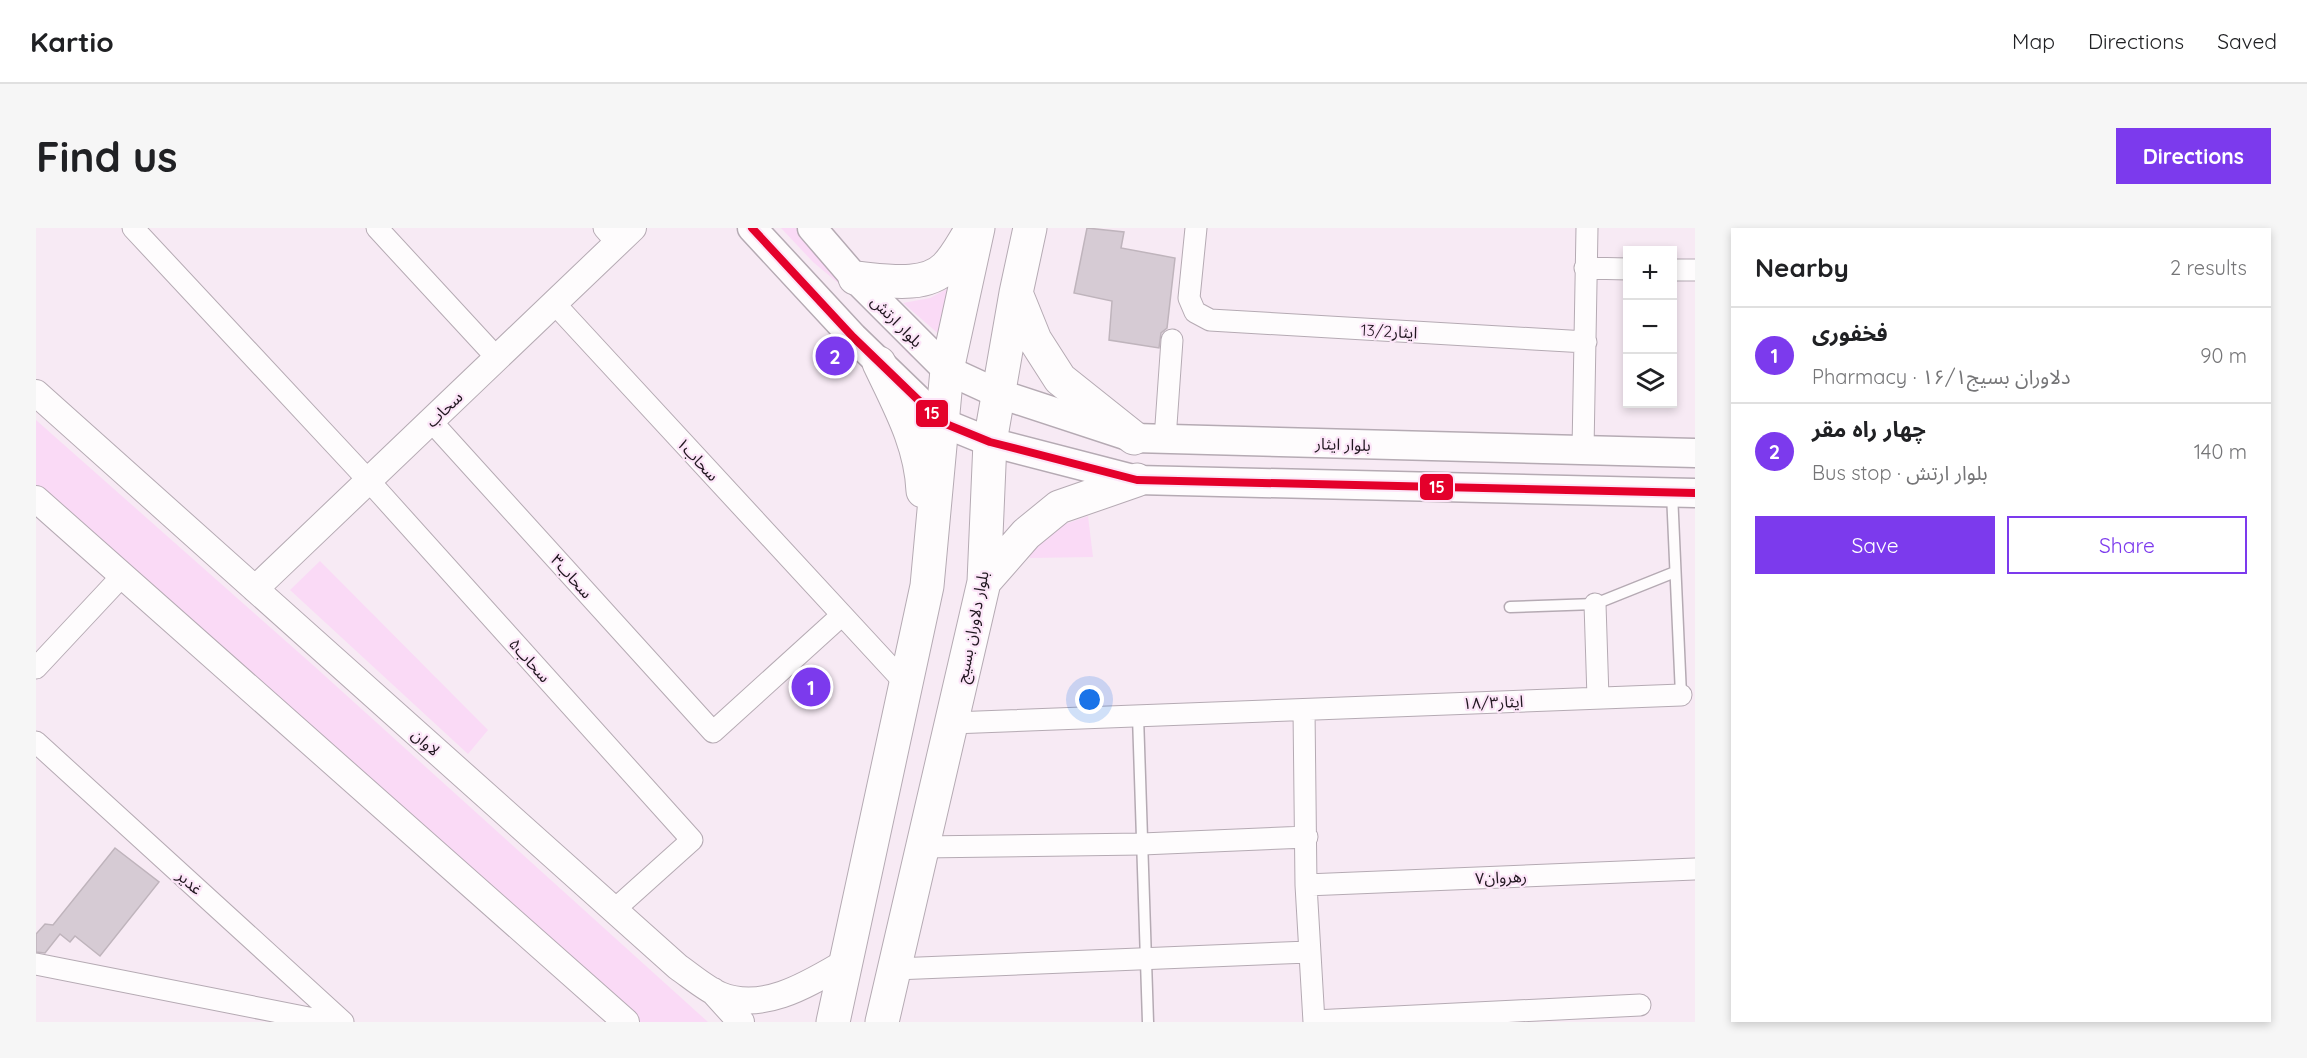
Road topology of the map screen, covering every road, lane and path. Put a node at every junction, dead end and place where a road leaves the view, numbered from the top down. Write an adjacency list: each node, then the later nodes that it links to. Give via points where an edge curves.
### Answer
1 (133, 228): 32 (street, ۵سحاب)
2 (377, 228): 19 (street)
3 (752, 228): 20 (main road)
4 (812, 228): 14 (main road, بلوار ارتش)
5 (975, 228): 14 (main road, via 945,269 928,277 906,282); 21 (main road)
6 (1030, 228): 15 (main road, بلوار دلاوران بسیج)
7 (1196, 228): 18 (street, ایثار13/2, via 1189,298 1195,312 1210,320)
8 (1587, 228): 10 (street)
9 (618, 233): 16 (street, سحاب)
10 (1585, 268): 11 (street); 18 (street)
11 (1623, 269)
12 (1677, 270): 13 (street)
13 (1695, 270)
14 (855, 278): 21 (main road, بلوار ارتش)
15 (1016, 293): 23 (main road, بلوار دلاوران بسیج); 26 (main road, via 1035,340 1060,379)
16 (554, 303): 19 (street, سحاب); 43 (street, ۱سحاب)
17 (1172, 340): 26 (street)
18 (1586, 342): 29 (street)
19 (497, 358): 24 (street, سحاب)
20 (879, 363): 25 (main road); 39 (main road, via 910,427 922,469)
21 (947, 370): 23 (main road, بلوار ارتش); 25 (main road)
22 (36, 393): 40 (street, لاوان)
23 (997, 393): 26 (main road, بلوار ایثار); 27 (main road, بلوار دلاوران بسیج)
24 (431, 421): 32 (street, سحاب); 43 (street, ۳سحاب, via 712,732)
25 (941, 422): 27 (main road); 39 (main road)
26 (1149, 439): 28 (main road, بلوار ایثار)
27 (990, 442): 31 (main road); 38 (main road, بلوار دلاوران بسیج)
28 (1327, 443): 29 (main road, بلوار ایثار); 33 (main road)
29 (1584, 450): 30 (main road, بلوار ایثار)
30 (1695, 453)
31 (1137, 480): 33 (main road); 38 (main road, via 1059,507 1026,534)
32 (369, 481): 40 (street, سحاب); 57 (street, ۵سحاب, via 692,840)
33 (1326, 483): 34 (main road)
34 (1683, 492): 36 (lane)
35 (36, 499): 37 (street)
36 (1675, 572): 41 (lane); 46 (lane)
37 (122, 576): 44 (street); 67 (street)
38 (984, 582): 50 (main road, بلوار دلاوران بسیج)
39 (927, 586): 45 (main road)
40 (255, 589): 57 (street, لاوان)
41 (1595, 604): 42 (lane); 47 (street)
42 (1510, 607)
43 (842, 615): 45 (street, ۱سحاب)
44 (36, 668)
45 (906, 684): 60 (main road)
46 (1681, 695): 47 (street, ایثار۱۸/۳)
47 (1598, 698): 48 (street, ایثار۱۸/۳)
48 (1304, 710): 49 (street, ایثار۱۸/۳); 52 (street)
49 (1138, 716): 50 (street, ایثار۱۸/۳); 53 (lane)
50 (952, 723): 54 (main road, بلوار دلاوران بسیج)
51 (36, 742): 66 (street, غدیر)
52 (1307, 837): 53 (street); 56 (street)
53 (1142, 844): 54 (street); 59 (lane)
54 (921, 847): 62 (main road, بلوار دلاوران بسیج)
55 (1695, 869): 56 (street, رهروان۷)
56 (1306, 885): 58 (street)
57 (614, 910): 63 (street, لاوان, via 678,967)
58 (1309, 952): 59 (street); 72 (street)
59 (1146, 959): 62 (street); 71 (lane)
60 (846, 962): 63 (street, لاوان, via 799,989 757,1001); 69 (main road)
61 (36, 964): 65 (street)
62 (895, 969): 70 (main road, بلوار دلاوران بسیج)
63 (712, 990): 68 (street)
64 (1640, 1005): 72 (street)
65 (329, 1022)
66 (343, 1022)
67 (626, 1022)
68 (741, 1022)
69 (833, 1022)
70 (882, 1022)
71 (1148, 1022)
72 (1314, 1022)

